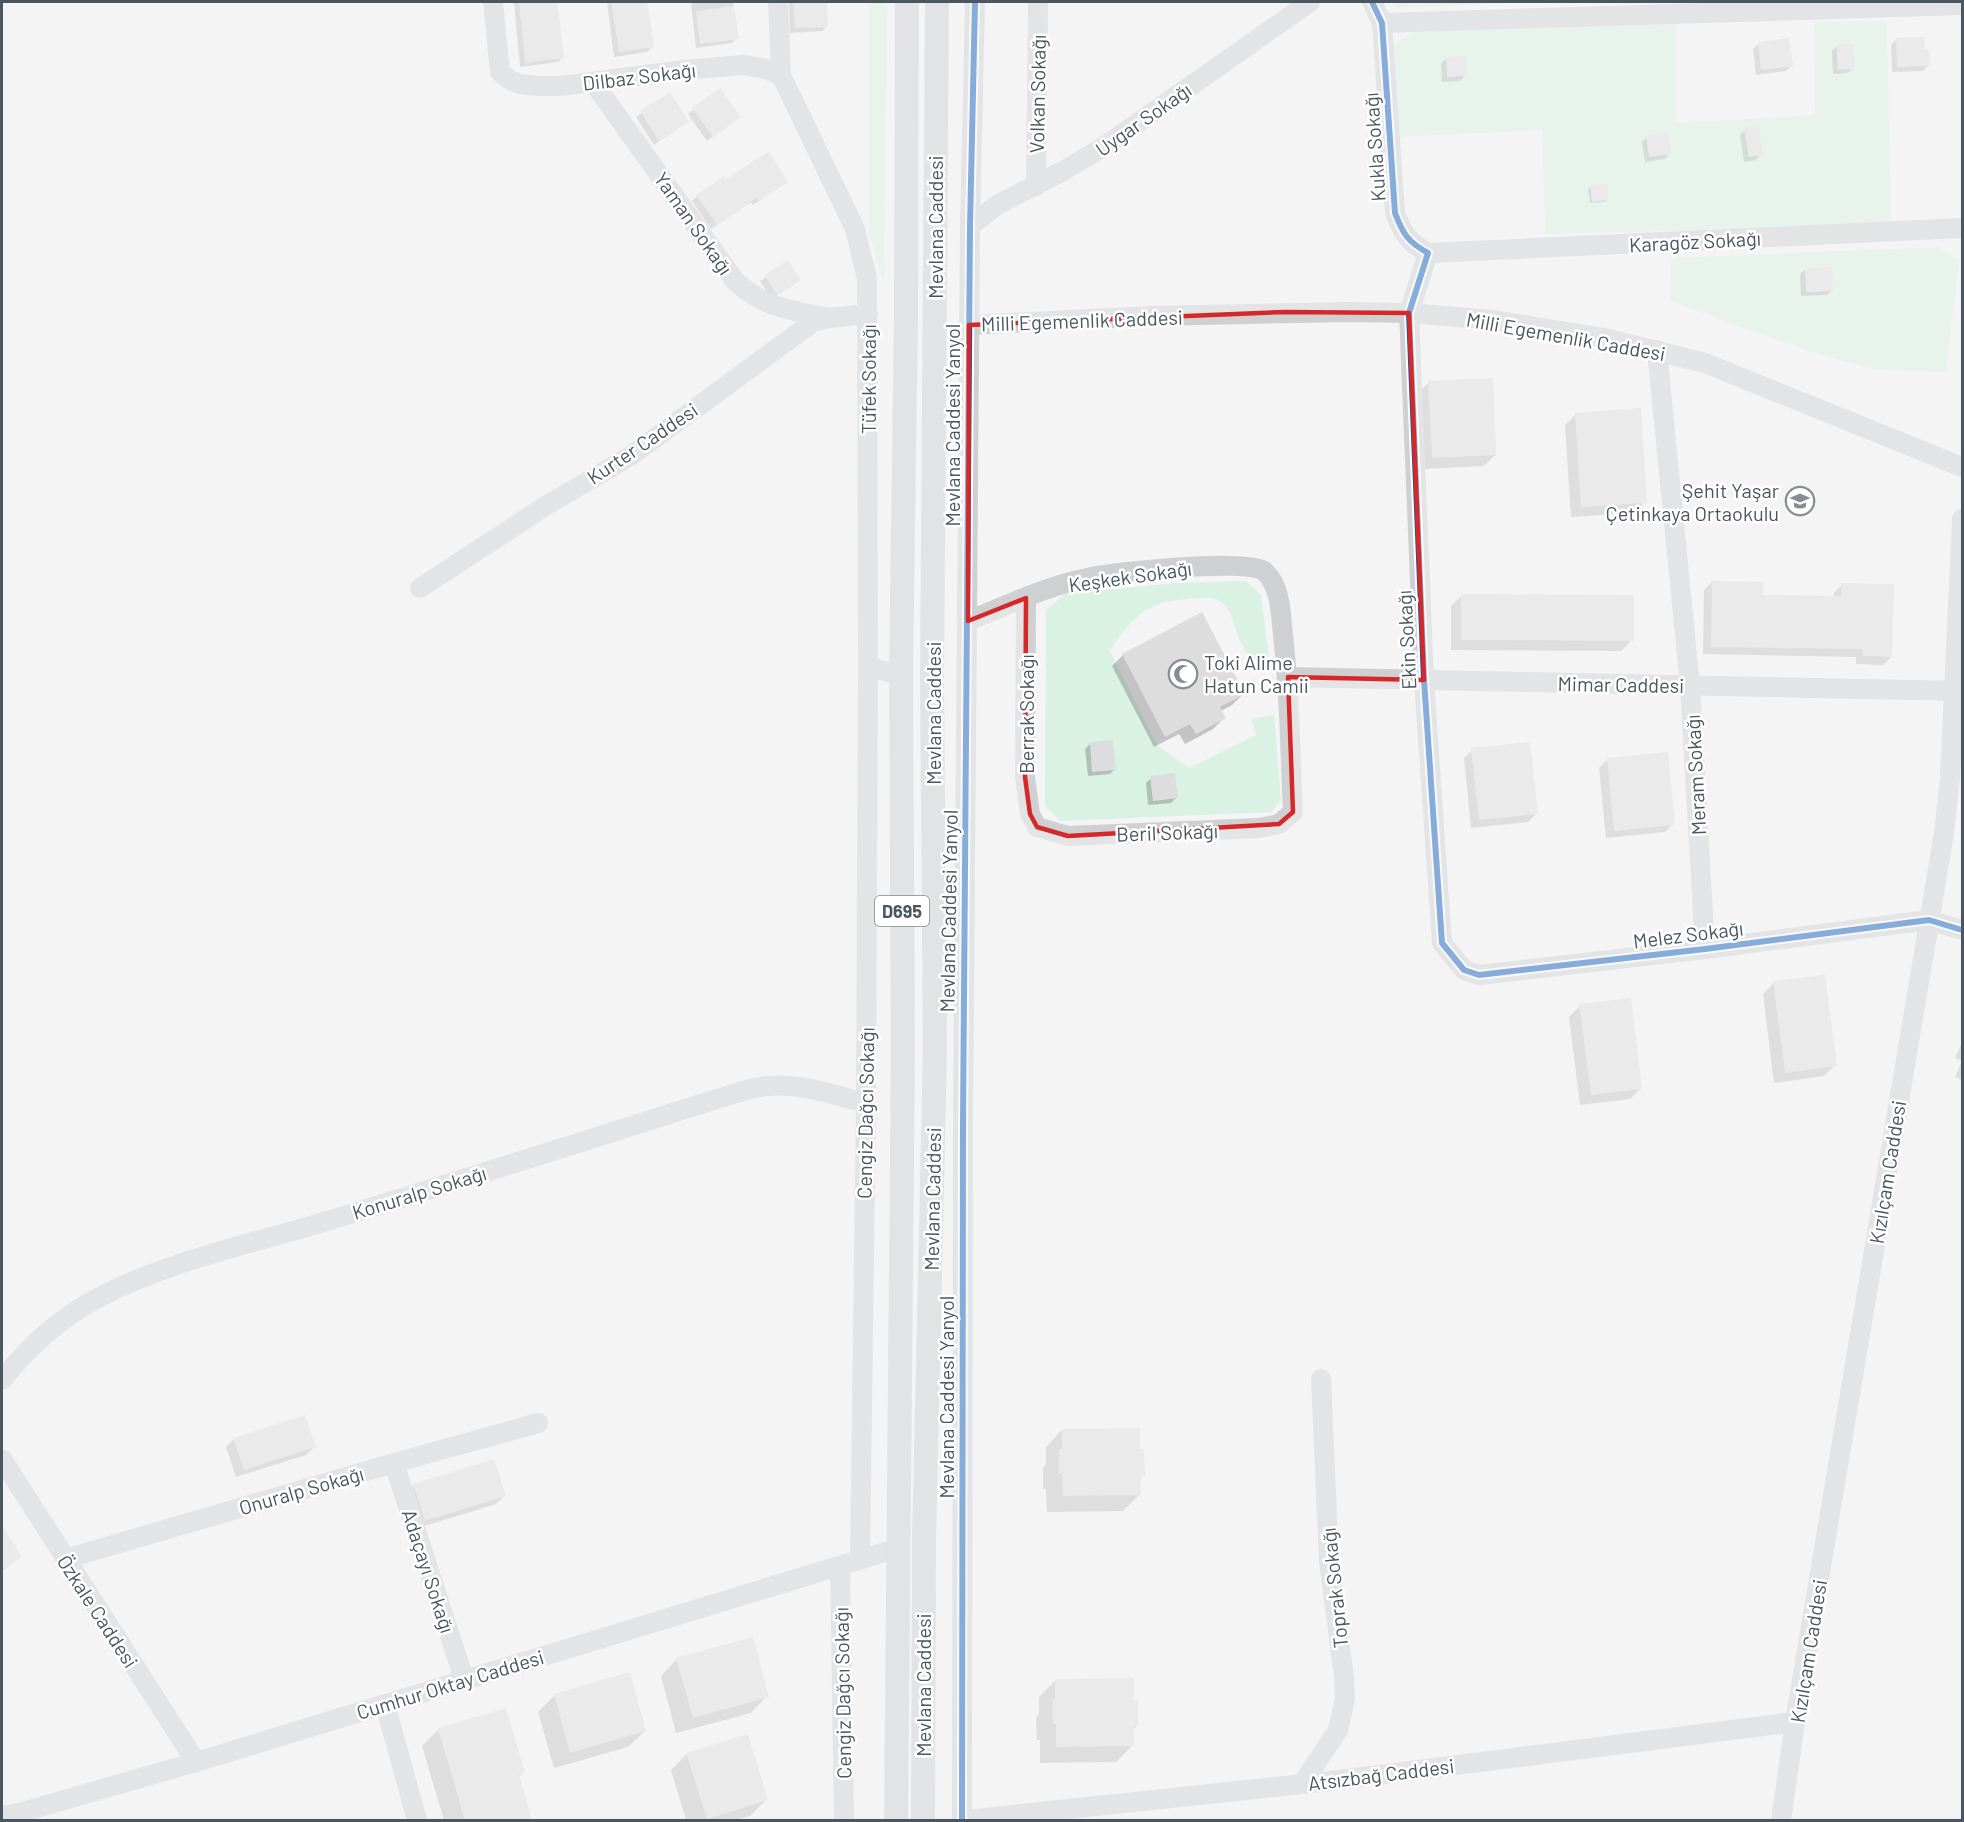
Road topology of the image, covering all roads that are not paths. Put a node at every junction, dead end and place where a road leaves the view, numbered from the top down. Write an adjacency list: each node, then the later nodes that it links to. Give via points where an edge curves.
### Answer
1 (493, 2): 12 (street, Dilbaz Sokağı, via 500,72 520,84 537,86)
2 (778, 2): 11 (street)
3 (907, 2): 28 (main road, Mevlana Caddesi / D695)
4 (937, 2): 57 (main road, Mevlana Caddesi / D695, via 932,678 935,1050 924,1542)
5 (975, 2): 14 (street, Mevlana Caddesi Yanyol)
6 (1038, 2): 13 (street, Volkan Sokağı)
7 (1310, 2): 13 (street, Uygar Sokağı, via 1105,146)
8 (1372, 2): 10 (street, Kukla Sokağı)
9 (1962, 4): 10 (street)
10 (1383, 23): 16 (street, Kukla Sokağı, via 1395,213 1413,245)
11 (781, 75): 12 (street, Dilbaz Sokağı, via 743,65); 18 (street, Tüfek Sokağı, via 855,229 867,278)
12 (593, 82): 19 (street, Yaman Sokağı, via 735,281 767,304)
13 (1036, 186): 14 (street, Uygar Sokağı, via 997,205)
14 (970, 226): 20 (street, Mevlana Caddesi Yanyol)
15 (1962, 228): 16 (street, Karagöz Sokağı)
16 (1428, 253): 17 (street)
17 (1409, 313): 20 (street, Milli Egemenlik Caddesi, via 1284,312); 21 (street, Milli Egemenlik Caddesi, via 1493,320); 30 (street, Ekin Sokağı)
18 (868, 314): 19 (street, Kurter Caddesi); 27 (street, Tüfek Sokağı)
19 (828, 318): 24 (street, Kurter Caddesi, via 813,322 793,336 633,455 547,505)
20 (969, 325): 26 (street, Mevlana Caddesi Yanyol)
21 (1657, 350): 22 (street, Milli Egemenlik Caddesi, via 1705,363); 31 (street, Meram Sokağı)
22 (1962, 467)
23 (1962, 519): 32 (street, Kızılçam Caddesi)
24 (420, 588)
25 (1026, 598): 26 (street, Keşkek Sokağı); 29 (street, Keşkek Sokağı, via 1087,578 1134,571 1209,566 1263,570 1276,592); 33 (street, Berrak Sokağı, via 1024,777 1030,814)
26 (968, 621): 58 (street, Mevlana Caddesi Yanyol, via 963,1124)
27 (868, 666): 28 (street); 38 (street, Cengiz Dağcı Sokağı)
28 (901, 676): 44 (main road, Mevlana Caddesi / D695, via 903,1047)
29 (1288, 677): 30 (street, Mimar Caddesi); 33 (street, Beril Sokağı, via 1293,812 1279,824 1068,836)
30 (1424, 680): 31 (street, Mimar Caddesi); 37 (street, Ekin Sokağı, via 1442,943)
31 (1690, 686): 32 (street, Mimar Caddesi); 36 (street, Meram Sokağı)
32 (1958, 691): 34 (street, Kızılçam Caddesi, via 1944,833)
33 (1037, 827)
34 (1929, 920): 35 (street); 36 (street, Melez Sokağı); 50 (street, Kızılçam Caddesi)
35 (1962, 930)
36 (1705, 949): 37 (street, Melez Sokağı, via 1479,975 1464,970)
37 (1455, 961)
38 (866, 1103): 40 (street, Konuralp Sokağı, via 786,1085 765,1086 175,1266 97,1298 52,1329); 46 (street, Cengiz Dağcı Sokağı)
39 (1321, 1379): 52 (street, Toprak Sokağı, via 1329,1562 1345,1699 1338,1730)
40 (2, 1380)
41 (538, 1424): 43 (street, Onuralp Sokağı)
42 (2, 1459): 45 (street, Özkale Caddesi)
43 (394, 1463): 45 (street, Onuralp Sokağı); 48 (street, Adaçayı Sokağı)
44 (898, 1548): 46 (street, Cumhur Oktay Caddesi); 56 (main road, Mevlana Caddesi / D695)
45 (65, 1559): 51 (street, Özkale Caddesi)
46 (860, 1560): 47 (street, Cumhur Oktay Caddesi)
47 (840, 1566): 48 (street, Cumhur Oktay Caddesi); 55 (street, Cengiz Dağcı Sokağı)
48 (464, 1679): 49 (street, Cumhur Oktay Caddesi)
49 (384, 1704): 51 (street, Cumhur Oktay Caddesi); 54 (street)
50 (1796, 1722): 52 (street, Atsızbağ Caddesi); 59 (street, Kızılçam Caddesi)
51 (196, 1761): 53 (street, Cumhur Oktay Caddesi)
52 (1302, 1784): 58 (street, Atsızbağ Caddesi)
53 (2, 1816)
54 (417, 1821)
55 (844, 1821)
56 (896, 1821)
57 (923, 1821)
58 (964, 1821)
59 (1781, 1821)

